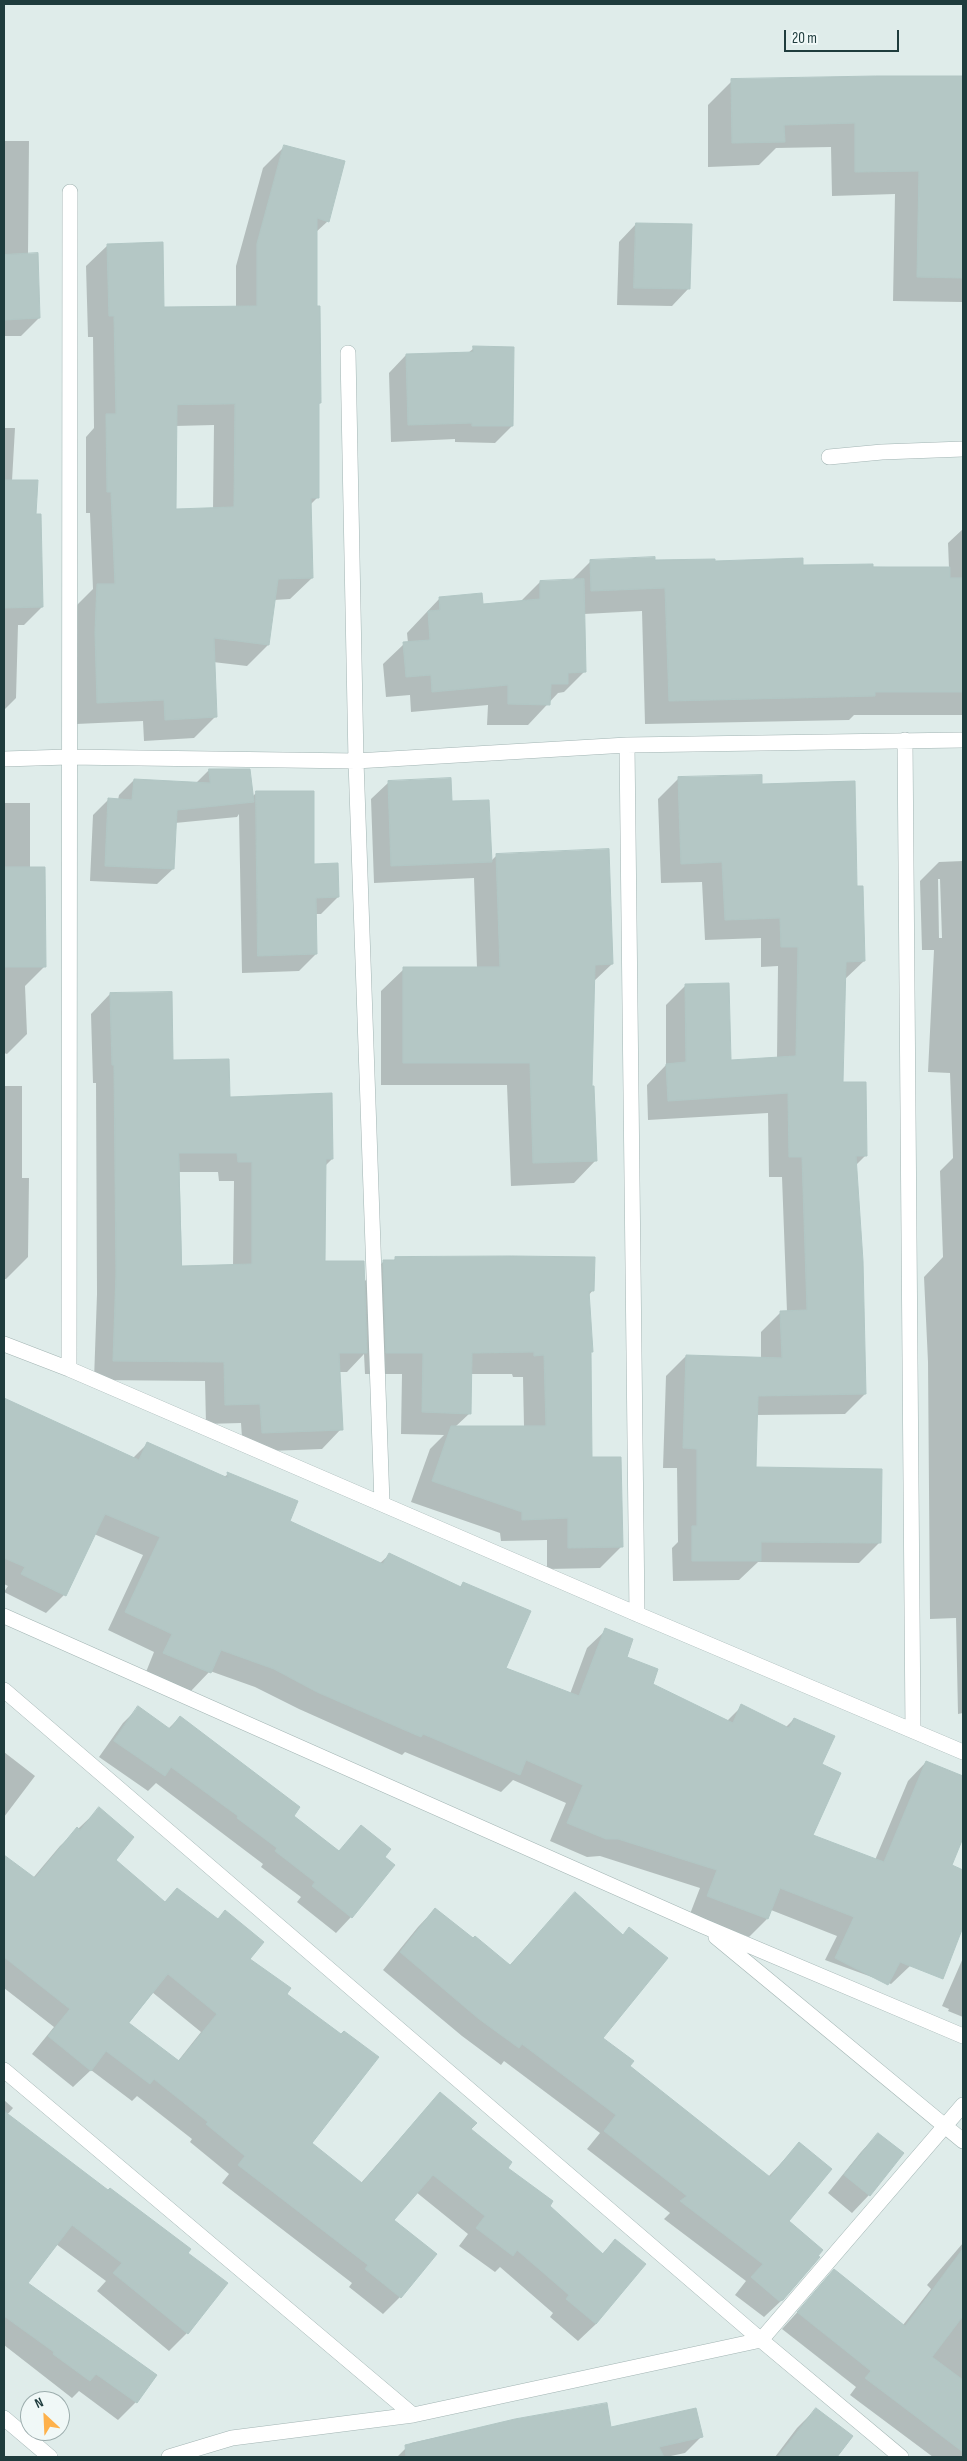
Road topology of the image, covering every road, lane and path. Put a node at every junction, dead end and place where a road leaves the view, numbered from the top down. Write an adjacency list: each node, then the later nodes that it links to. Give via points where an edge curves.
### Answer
1 (70, 192): 8 (street)
2 (348, 353): 10 (street)
3 (963, 449): 4 (street)
4 (829, 457)
5 (905, 740): 6 (street); 7 (street); 17 (street)
6 (963, 740)
7 (627, 745): 10 (street); 14 (street)
8 (68, 756): 9 (street); 10 (street); 12 (street)
9 (4, 759)
10 (356, 761): 13 (street)
11 (4, 1344): 12 (street)
12 (70, 1369): 13 (street)
13 (382, 1503): 14 (street)
14 (637, 1614): 17 (street)
15 (4, 1616): 19 (street)
16 (4, 1690): 25 (street)
17 (913, 1730): 18 (street)
18 (963, 1752)
19 (703, 1926): 20 (street); 23 (street)
20 (963, 2036)
21 (4, 2070): 26 (street)
22 (963, 2105): 23 (street)
23 (946, 2126): 24 (street); 25 (street)
24 (963, 2141)
25 (761, 2340): 26 (street); 30 (street)
26 (413, 2415): 29 (street, via 232,2438)
27 (4, 2418): 28 (street)
28 (50, 2457)
29 (169, 2457)
30 (901, 2457)

